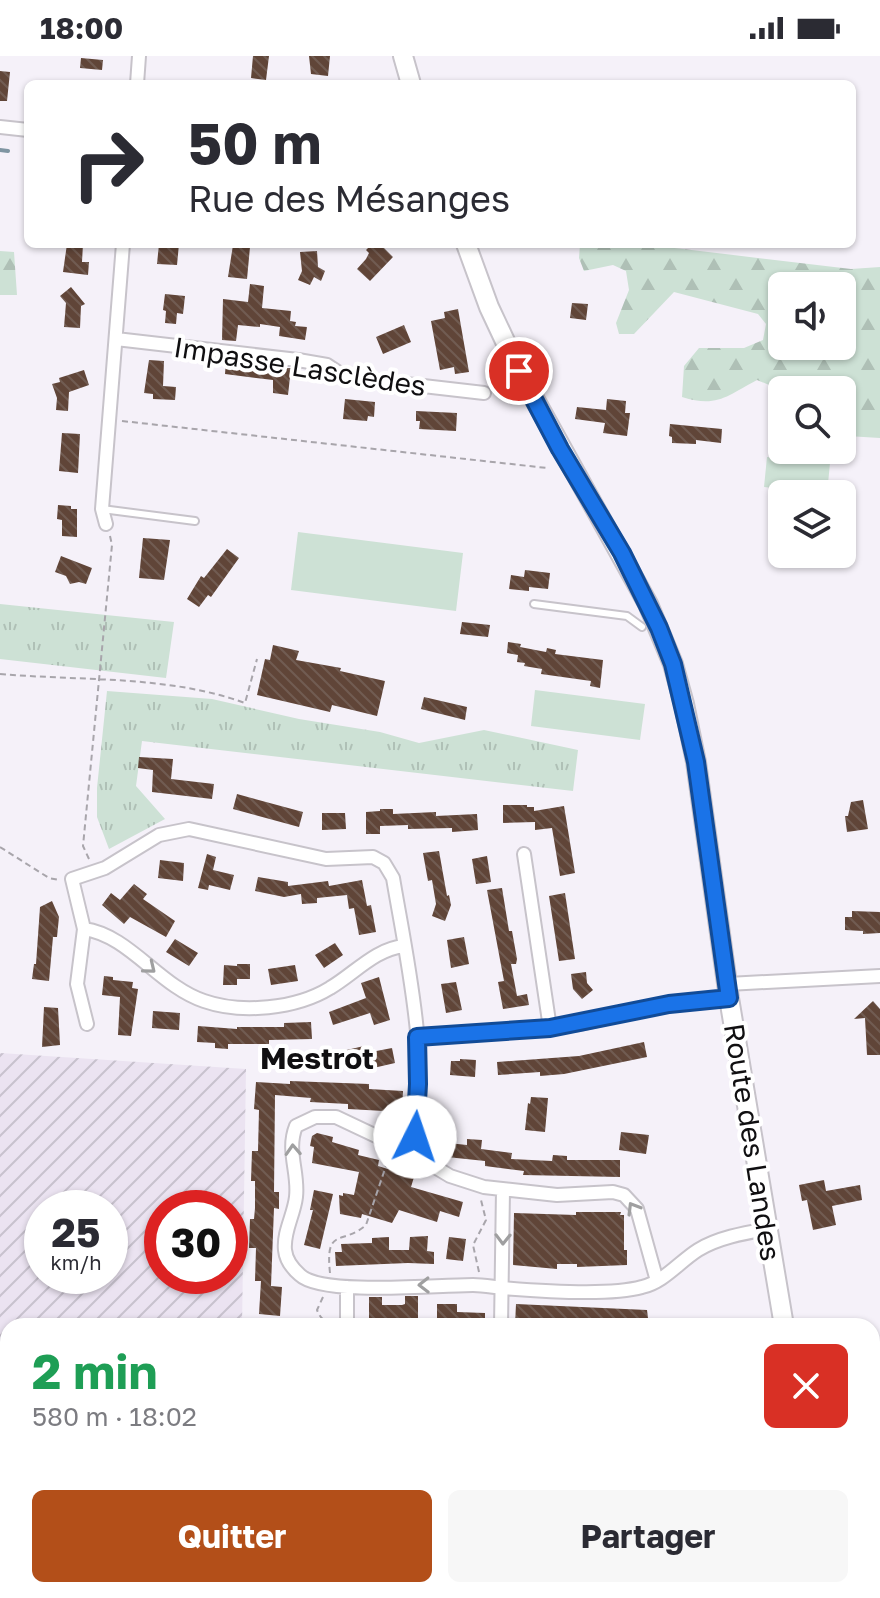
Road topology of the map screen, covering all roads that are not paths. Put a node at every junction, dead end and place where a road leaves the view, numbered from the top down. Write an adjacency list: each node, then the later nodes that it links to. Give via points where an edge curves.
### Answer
1 (139, 56): 3 (street)
2 (403, 56): 4 (main road)
3 (137, 80)
4 (410, 80)
5 (0, 127): 6 (street)
6 (24, 130)
7 (123, 248): 9 (street)
8 (467, 248): 20 (main road, Route des Landes, via 529,392 622,553 673,664 696,762)
9 (116, 339): 10 (street, Impasse Lasclèdes, via 298,360 327,365 345,377); 11 (street)
10 (484, 393)
11 (102, 502): 12 (lane); 13 (street)
12 (195, 521)
13 (106, 524)
14 (534, 604): 15 (lane, via 627,616)
15 (642, 627)
16 (524, 854): 22 (street)
17 (84, 929): 18 (street, one-way to 18, via 114,938 188,995 237,1007 306,1001 380,953); 18 (street, via 72,879 95,873 159,835 189,829 326,859 373,857 393,878); 21 (street, via 77,984)
18 (404, 946): 23 (street)
19 (880, 976): 20 (street)
20 (728, 991): 22 (street); 26 (main road, Route des Landes)
21 (87, 1024)
22 (550, 1028): 23 (street)
23 (417, 1037): 24 (street, via 417,1111)
24 (410, 1152): 25 (street, via 450,1176); 28 (street, one-way to 24, via 312,1283 293,1268 285,1252 297,1193 290,1140 296,1126 315,1117 336,1117)
25 (503, 1190): 27 (street, one-way to 25, via 637,1209 624,1195); 29 (street, one-way to 29)
26 (767, 1229): 27 (street, via 715,1241); 32 (main road, Route des Landes)
27 (657, 1281): 29 (street, via 619,1291)
28 (347, 1287): 29 (street, one-way to 28); 30 (street)
29 (502, 1288): 31 (street)
30 (347, 1318)
31 (501, 1318)
32 (783, 1318)

